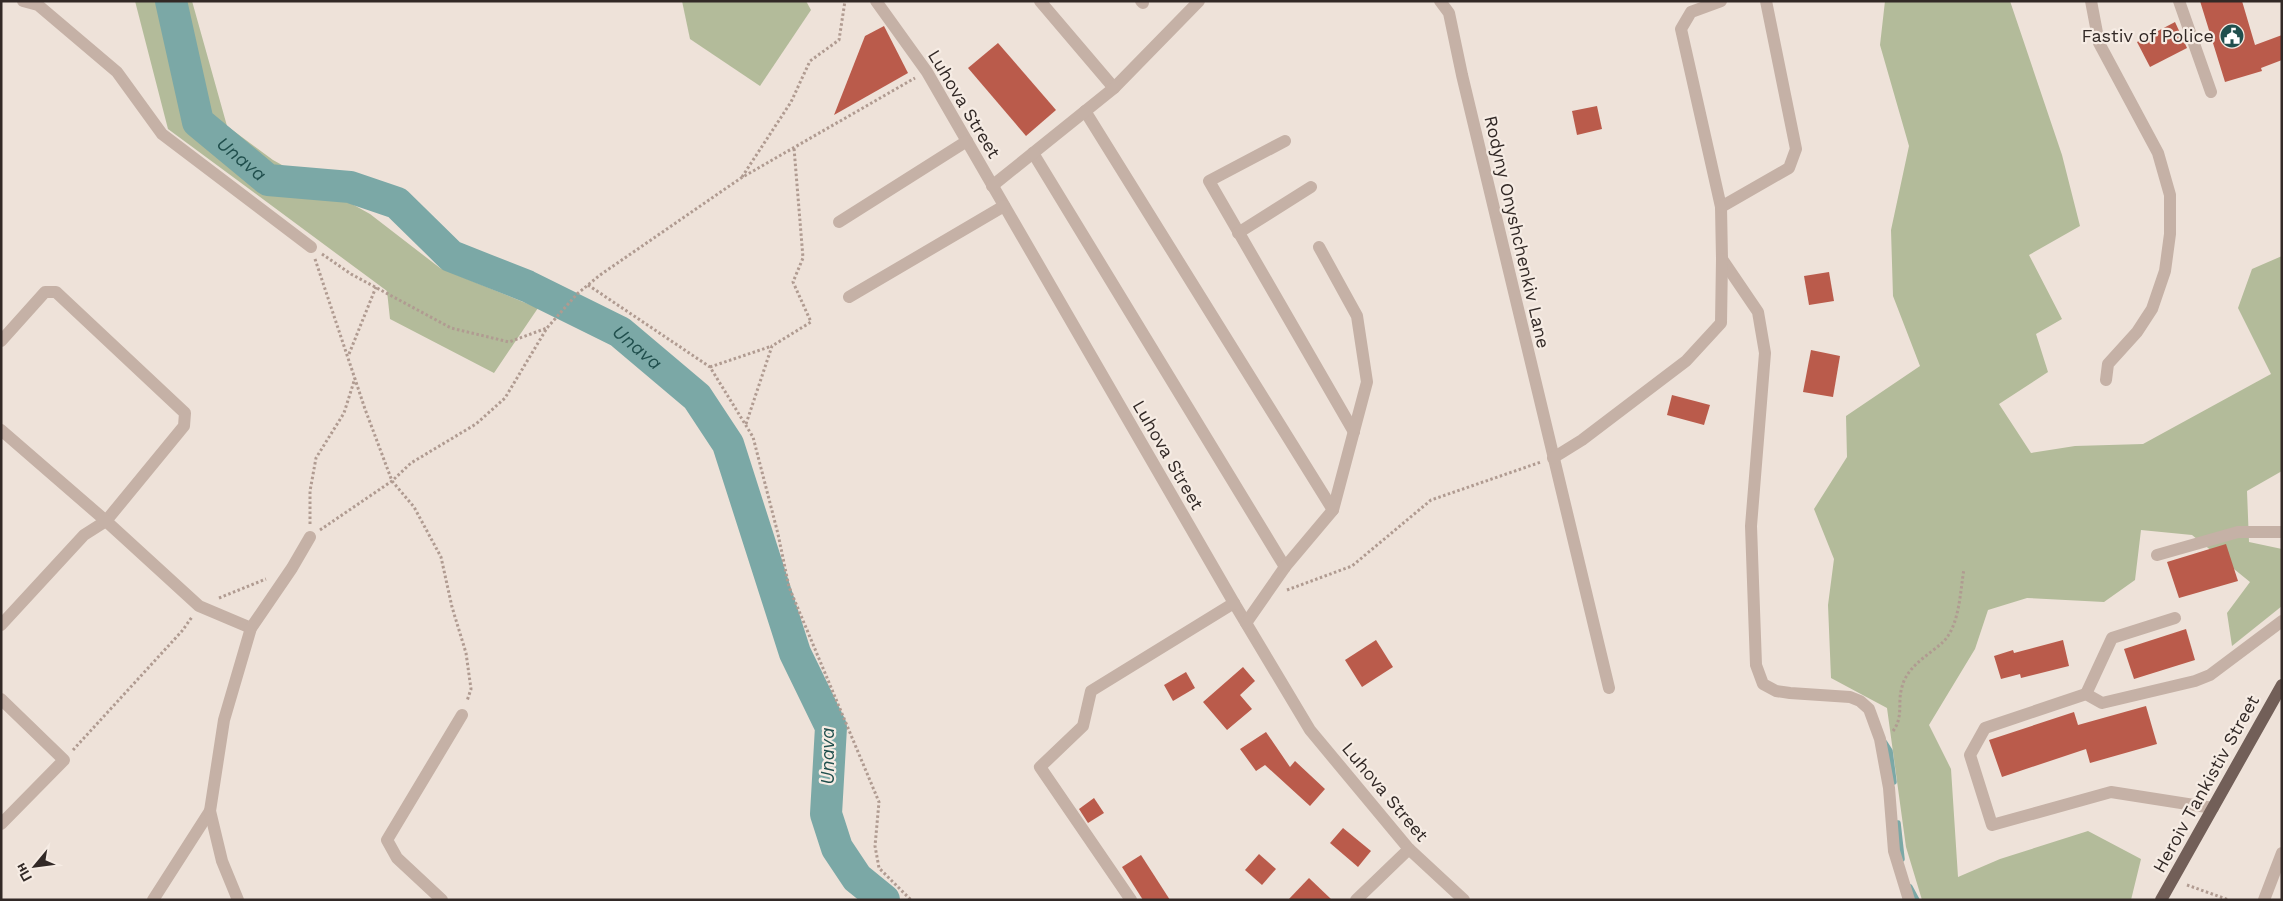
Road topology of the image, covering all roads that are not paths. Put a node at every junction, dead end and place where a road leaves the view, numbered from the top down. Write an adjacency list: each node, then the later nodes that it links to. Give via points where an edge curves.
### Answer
1 (23, 1): 22 (street, via 38,5 117,72 162,134)
2 (876, 1): 13 (street, Luhova Street, via 926,72)
3 (1040, 1): 10 (street)
4 (1199, 1): 10 (street)
5 (1440, 1): 30 (street, Rodyny Onyshchenkiv Lane, via 1449,13)
6 (1721, 1): 19 (street, via 1691,12 1681,29)
7 (1766, 1): 19 (street, via 1796,148 1789,168)
8 (2091, 1): 27 (street, via 2099,43 2158,153 2170,195 2170,234 2165,271 2152,309 2108,364)
9 (2179, 1): 11 (street)
10 (1114, 88): 12 (street)
11 (2212, 92)
12 (1085, 111): 15 (street); 31 (street)
13 (966, 141): 16 (street, Luhova Street); 20 (street)
14 (1285, 142): 21 (street, via 1209,181)
15 (1033, 154): 16 (street); 36 (street)
16 (992, 186): 18 (street, Luhova Street)
17 (1312, 187): 21 (street)
18 (1004, 206): 25 (street); 37 (street, Luhova Street)
19 (1721, 207): 24 (street)
20 (839, 222)
21 (1238, 233): 29 (street)
22 (311, 247)
23 (1319, 247): 29 (street, via 1358,316 1368,382)
24 (1722, 259): 30 (street, via 1721,323 1686,360 1582,440); 59 (street, via 1758,312 1765,353 1752,526 1756,664 1763,684 1776,691 1850,696 1869,709 1880,739 1889,788 1894,851)
25 (849, 297)
26 (1, 341): 32 (street, via 45,292 56,292 185,413 184,426)
27 (2106, 380)
28 (1, 430): 32 (street)
29 (1354, 432): 31 (street)
30 (1553, 458): 44 (street, Rodyny Onyshchenkiv Lane)
31 (1333, 510): 36 (street)
32 (106, 521): 41 (street, via 84,535); 42 (street, via 199,606)
33 (2282, 532): 35 (street, via 2238,532)
34 (310, 537): 42 (street)
35 (2157, 554)
36 (1285, 567): 40 (street)
37 (1234, 603): 40 (street, Luhova Street); 56 (street, via 1091,691 1083,726 1040,767)
38 (2176, 618): 45 (street, via 2112,638)
39 (2282, 621): 45 (street, via 2224,666 2195,681 2102,703)
40 (1246, 623): 51 (street, Luhova Street, via 1310,730)
41 (1, 625)
42 (251, 628): 49 (street, via 224,720)
43 (2282, 685): 48 (main road, Heroiv Тankistiv Street)
44 (1609, 688)
45 (2086, 694): 48 (street, via 1985,728 1970,755 1992,825 2111,792)
46 (1, 699): 50 (street, via 64,760)
47 (462, 715): 55 (street, via 387,840 397,858)
48 (2213, 808): 60 (main road, Heroiv Тankistiv Street)
49 (210, 811): 53 (street); 54 (street, via 222,861)
50 (1, 824)
51 (1409, 849): 57 (street); 58 (street, Luhova Street)
52 (2282, 853): 61 (street)
53 (153, 900)
54 (238, 900)
55 (442, 900)
56 (1131, 900)
57 (1356, 900)
58 (1464, 900)
59 (1908, 900)
60 (2161, 900)
61 (2264, 900)

